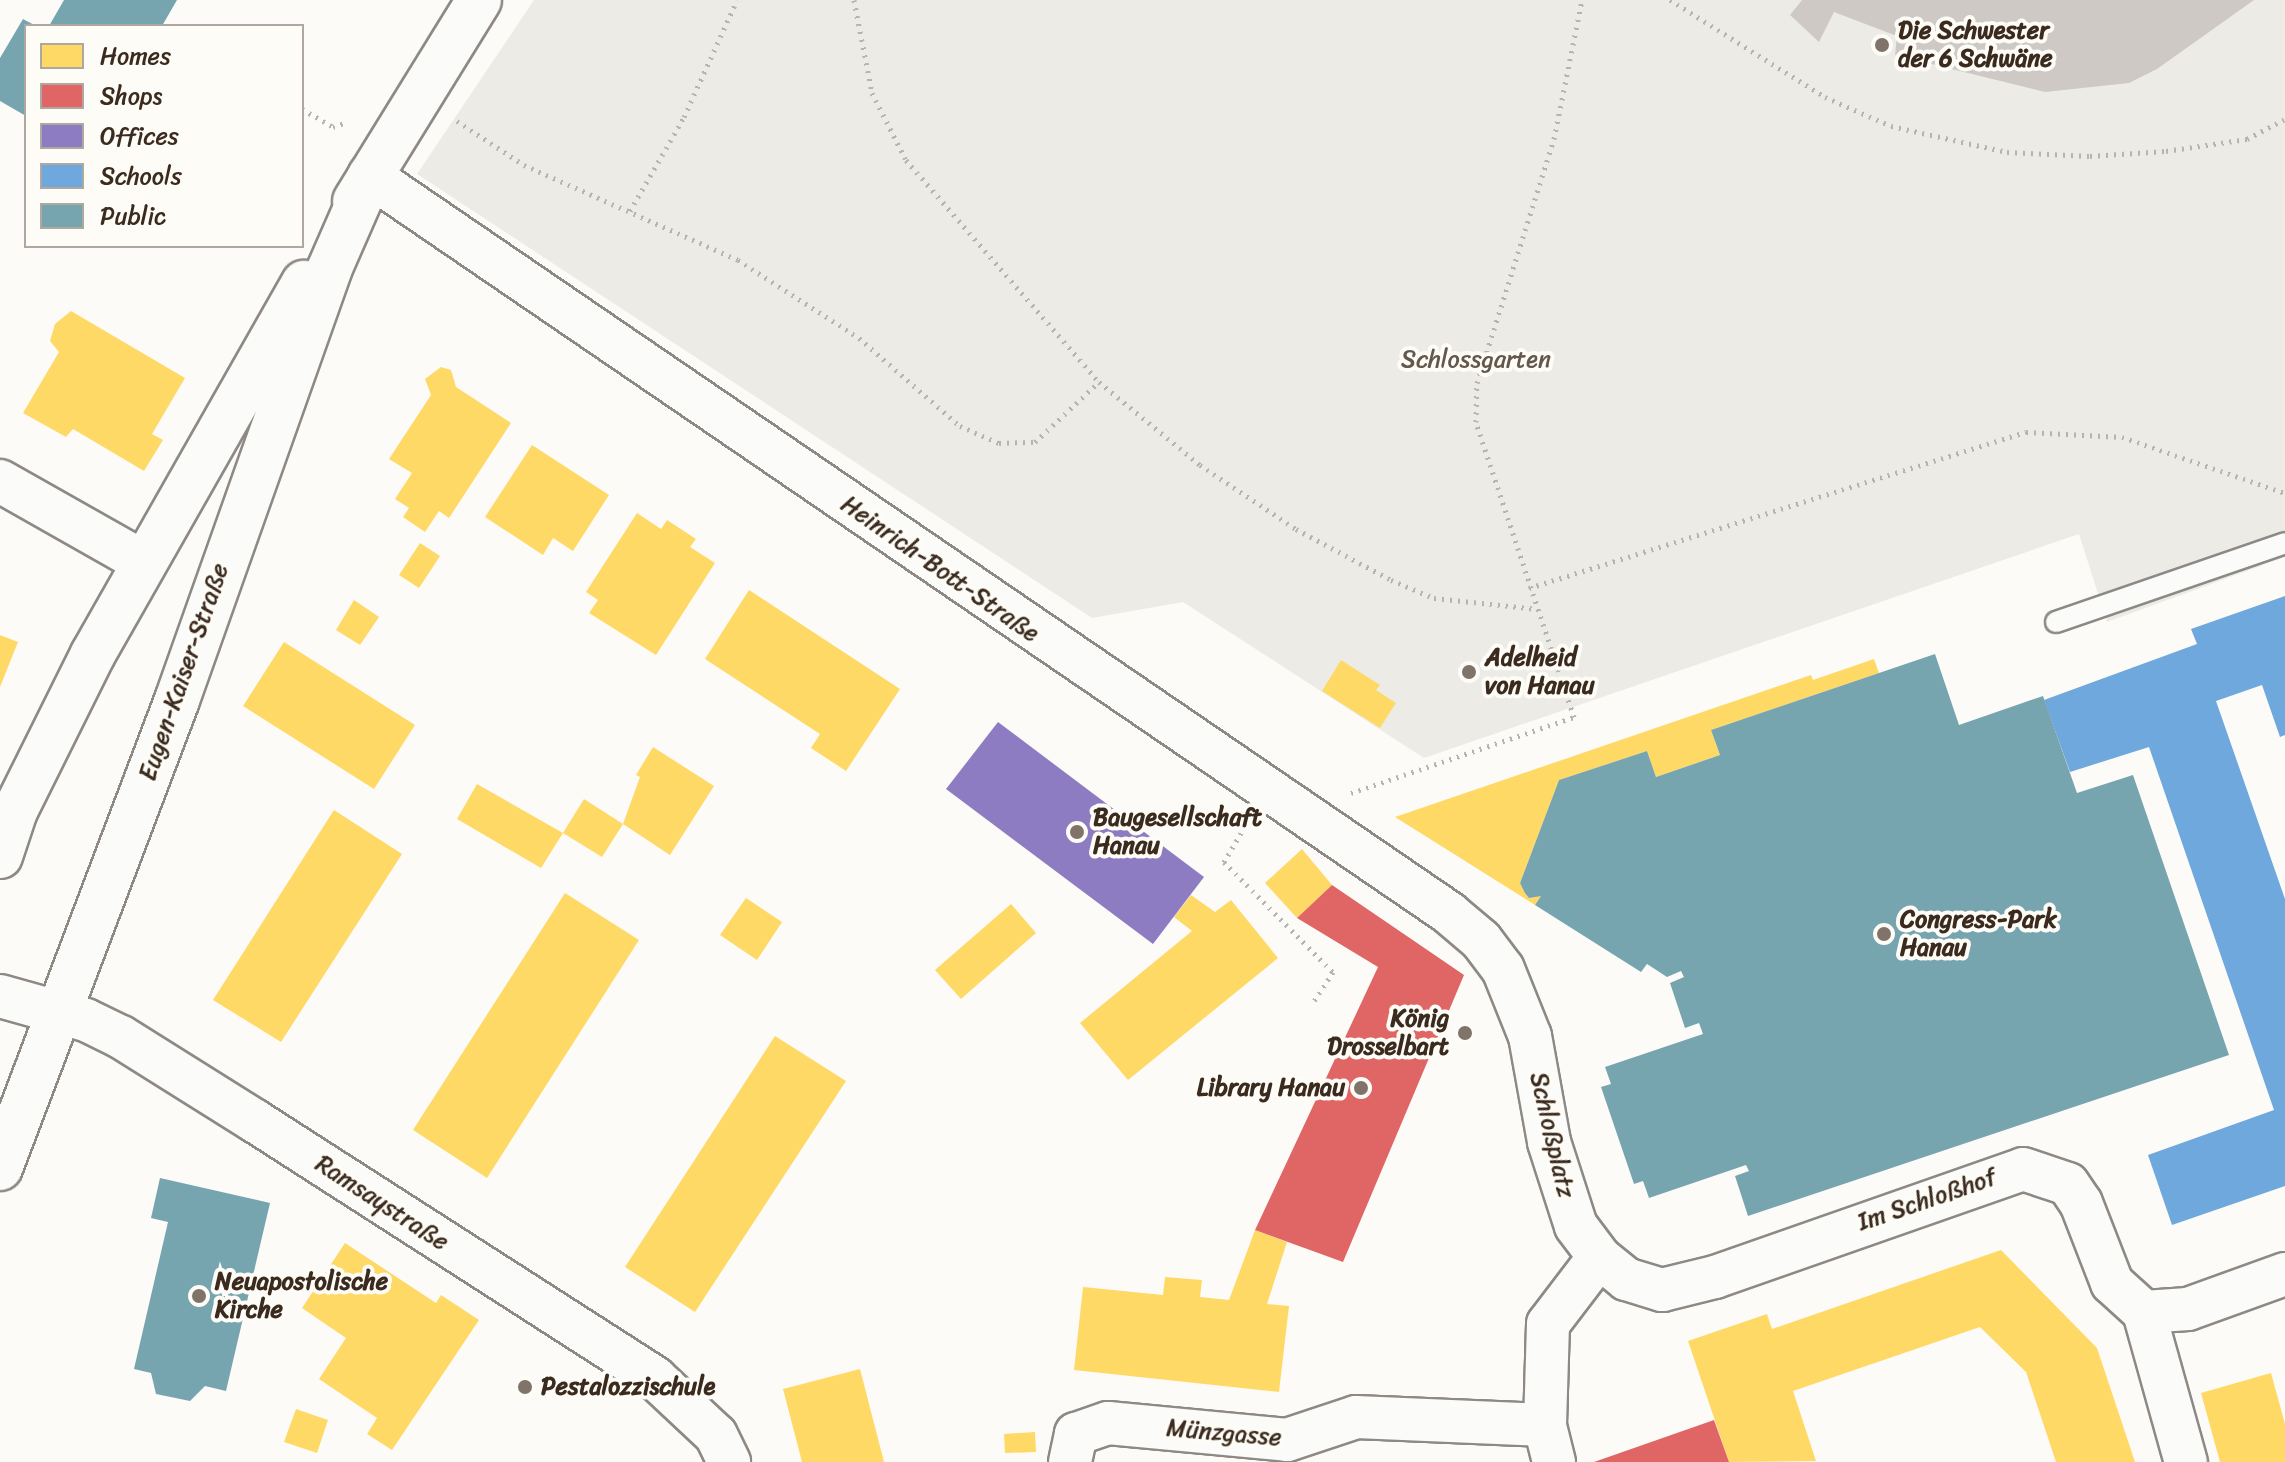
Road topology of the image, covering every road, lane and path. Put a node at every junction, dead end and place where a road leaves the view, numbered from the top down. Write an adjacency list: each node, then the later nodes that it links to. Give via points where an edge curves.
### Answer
1 (479, 0): 6 (main road, Eugen-Kaiser-Straße)
2 (737, 0): 9 (path, via 684,117)
3 (854, 0): 10 (path, via 872,93 906,160)
4 (1582, 0): 15 (path, via 1554,139 1477,383 1476,422)
5 (1670, 0): 7 (path, via 1825,97 1891,126 2007,152 2090,156 2166,151 2247,139)
6 (419, 96): 8 (main road, Eugen-Kaiser-Straße); 9 (path, via 524,165)
7 (2285, 119)
8 (370, 176): 14 (main road, Eugen-Kaiser-Straße, via 252,366); 19 (street, Heinrich-Bott-Straße); 24 (main road, Eugen-Kaiser-Straße, via 329,270)
9 (630, 211): 10 (path, via 738,260 801,298 859,338 960,426 999,443 1035,442)
10 (1099, 382): 16 (path, via 1200,465 1296,529 1391,580 1434,598)
11 (0, 481): 14 (street)
12 (2285, 493): 15 (path, via 2122,437 2026,432)
13 (2285, 543): 17 (lane)
14 (143, 562): 20 (main road, Eugen-Kaiser-Straße, via 15,811)
15 (1529, 588): 16 (path)
16 (1537, 609): 18 (path, via 1574,717)
17 (2056, 622)
18 (1390, 779)
19 (1266, 791): 21 (street, Heinrich-Bott-Straße, via 1449,913); 23 (path, via 1224,862 1333,972)
20 (0, 856)
21 (1503, 969): 26 (street, Schloßplatz, via 1530,1036 1561,1191 1576,1226)
22 (0, 996): 24 (street, Ramsaystraße)
23 (1313, 1003)
24 (60, 1013): 25 (main road, Eugen-Kaiser-Straße); 30 (street, Ramsaystraße, via 143,1051 655,1378 716,1435)
25 (0, 1168)
26 (1599, 1257): 28 (street, Im Schloßhof, via 1626,1279 1662,1290 1715,1277 2023,1169 2068,1184 2081,1203 2112,1283); 29 (street, via 1548,1324)
27 (2285, 1274): 28 (street, via 2188,1309)
28 (2144, 1312): 32 (street)
29 (1549, 1444): 31 (street, Münzgasse, via 1356,1417 1287,1440 1108,1423 1076,1434)
30 (729, 1462)
31 (1070, 1462)
32 (2186, 1462)

